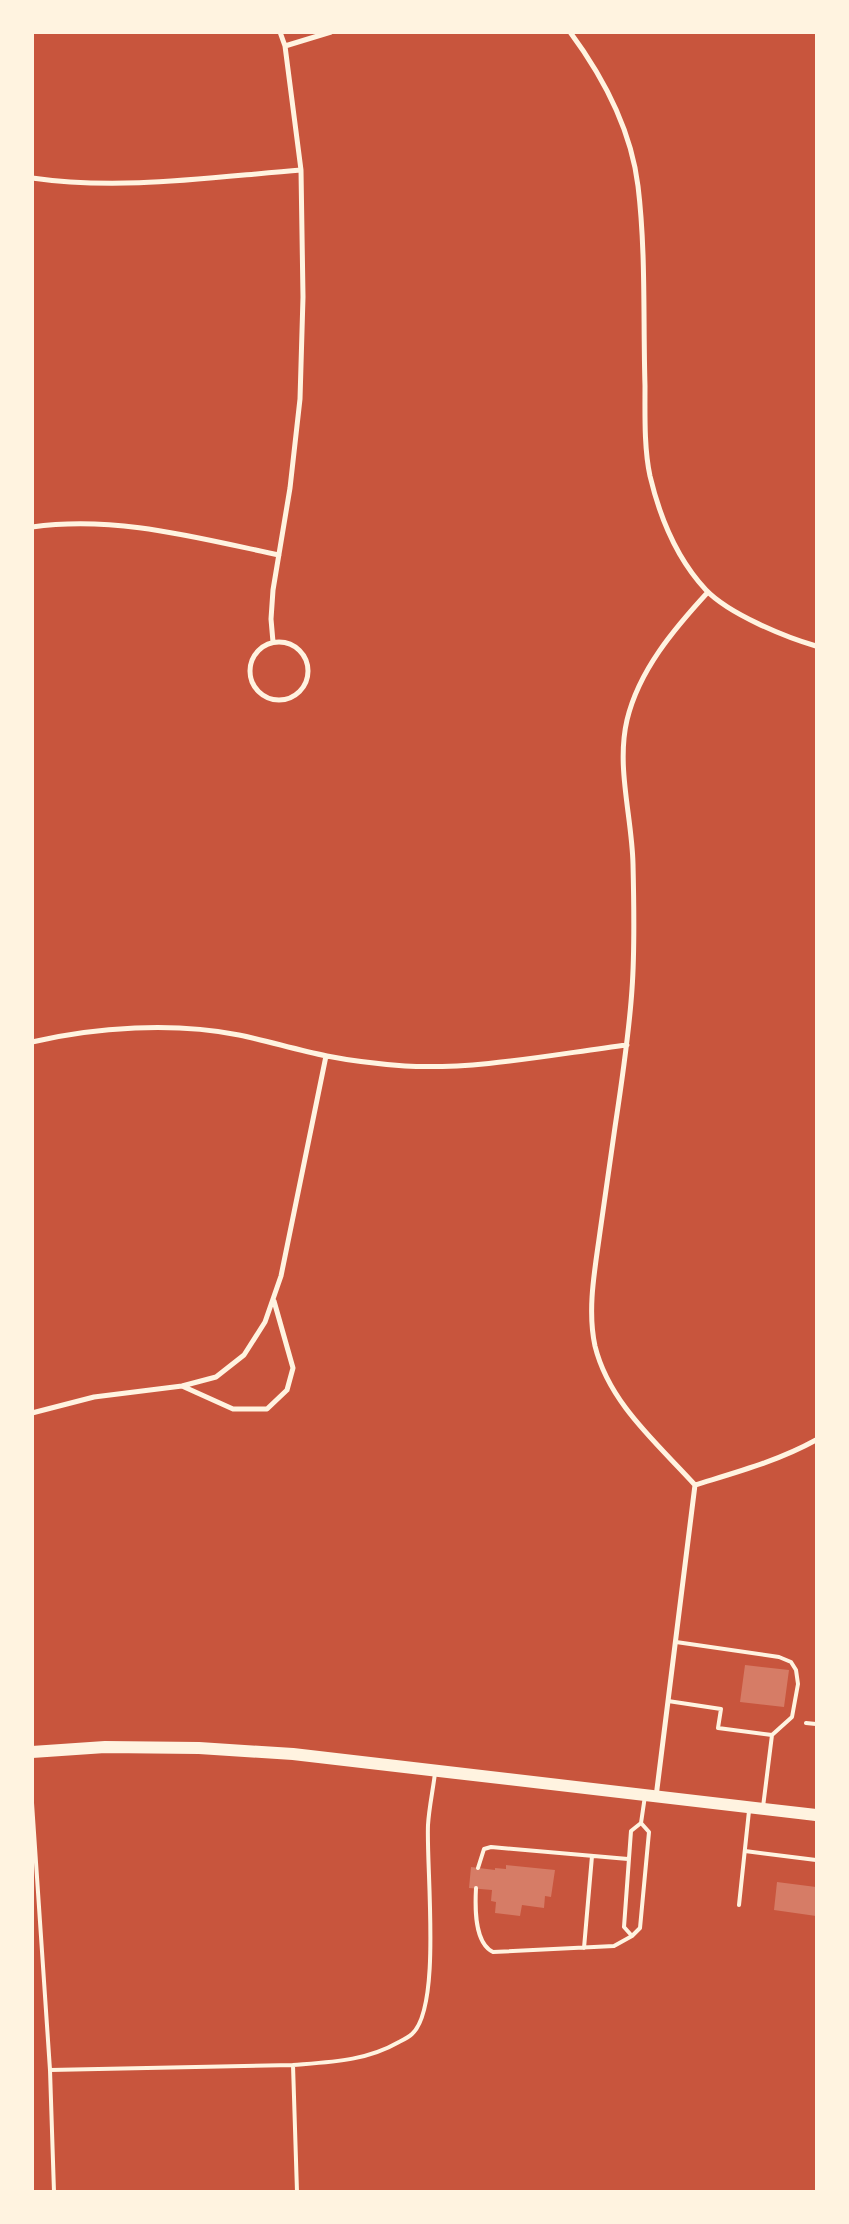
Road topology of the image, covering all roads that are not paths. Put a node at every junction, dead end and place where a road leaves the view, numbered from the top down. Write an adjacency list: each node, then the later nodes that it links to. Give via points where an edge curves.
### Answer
1 (280, 32): 4 (street)
2 (331, 32): 4 (street)
3 (570, 32): 9 (street, via 611,97 627,135 638,184 642,231 645,425 650,475 681,559)
4 (286, 46): 5 (street)
5 (301, 170): 6 (street, via 108,184); 8 (street, via 303,297 300,399 290,488)
6 (32, 178)
7 (32, 527): 8 (street, via 85,523 125,526)
8 (278, 555): 10 (street, via 272,590)
9 (708, 592): 11 (street, via 744,617); 13 (street, via 655,656 627,721 624,742 626,792 633,861 632,986)
10 (273, 642): 10 (street, via 257,651 251,659 250,678 260,694 278,701 287,700 296,696 305,684 306,660 293,645)
11 (816, 646)
12 (32, 1042): 14 (street, via 64,1034 114,1029 177,1029 237,1035)
13 (627, 1045): 14 (street, via 434,1066 358,1062); 19 (street, via 594,1273 591,1321 601,1364 612,1390)
14 (326, 1056): 15 (street)
15 (274, 1301): 16 (street, via 244,1355 216,1378); 16 (street, via 293,1368 287,1390 268,1409 234,1409)
16 (182, 1386): 17 (street, via 94,1397)
17 (32, 1413)
18 (816, 1440): 19 (street, via 760,1465)
19 (695, 1484): 20 (street)
20 (676, 1642): 21 (street); 24 (lane, via 779,1657 791,1662 798,1684 792,1717)
21 (668, 1701): 24 (lane, via 720,1709 718,1728); 27 (street)
22 (806, 1723): 23 (lane)
23 (816, 1724)
24 (772, 1735): 30 (lane)
25 (32, 1752): 26 (main road, via 105,1747 200,1748 293,1754)
26 (435, 1771): 27 (main road); 42 (lane, via 428,1824 431,1946 423,2019 412,2034 364,2057)
27 (651, 1797): 29 (main road); 32 (lane)
28 (32, 1803): 43 (lane)
29 (750, 1808): 30 (main road); 33 (lane)
30 (763, 1809): 31 (main road)
31 (816, 1815)
32 (641, 1823): 35 (lane, via 632,1831); 40 (lane, via 649,1832 640,1928)
33 (745, 1851): 36 (lane); 39 (lane)
34 (592, 1856): 35 (lane); 37 (lane, via 491,1847 484,1849); 41 (lane)
35 (628, 1859): 40 (lane, via 624,1927)
36 (816, 1860)
37 (478, 1868)
38 (476, 1888): 41 (lane, via 475,1913 486,1949 493,1952)
39 (739, 1905)
40 (632, 1936): 41 (lane, via 614,1946)
41 (584, 1948)
42 (293, 2065): 43 (lane); 45 (lane)
43 (50, 2070): 44 (lane)
44 (54, 2192)
45 (297, 2192)

